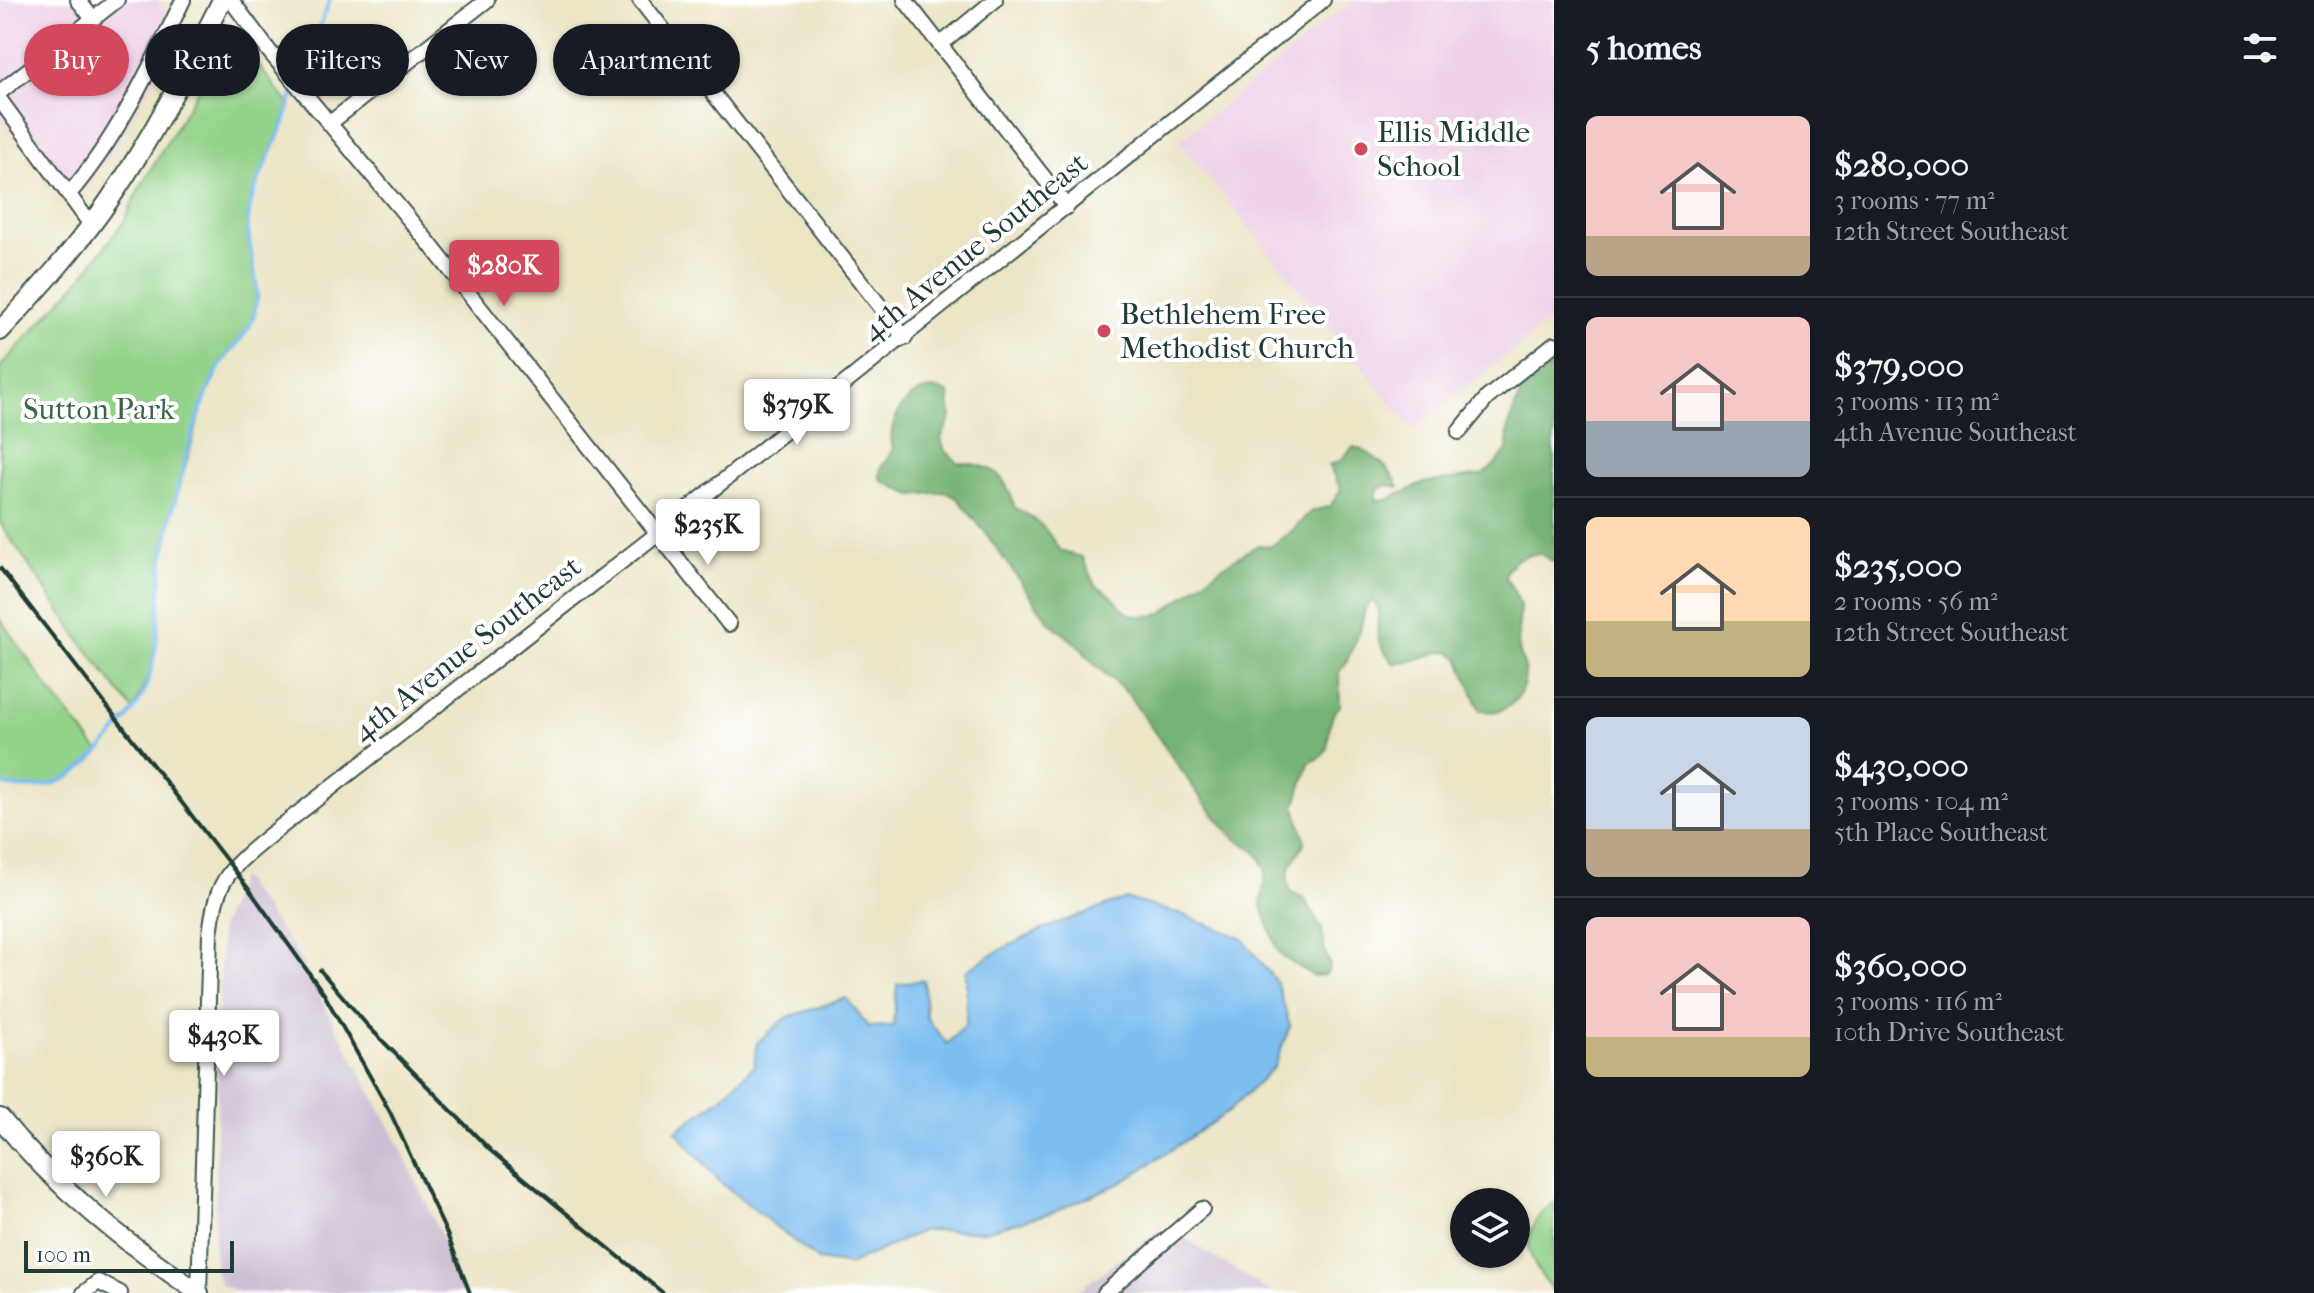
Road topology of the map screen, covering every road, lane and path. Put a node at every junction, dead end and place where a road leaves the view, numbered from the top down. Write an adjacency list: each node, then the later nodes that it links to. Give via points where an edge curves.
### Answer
1 (78, 0): 11 (street)
2 (117, 0): 11 (street)
3 (183, 0): 16 (street, via 123,118)
4 (222, 0): 18 (main road, via 158,122)
5 (231, 0): 15 (street)
6 (487, 0): 15 (street)
7 (640, 0): 20 (street)
8 (905, 0): 12 (street)
9 (995, 0): 12 (street)
10 (1323, 0): 17 (street, 4th Avenue Southeast)
11 (93, 19): 13 (street)
12 (940, 45): 17 (street)
13 (0, 92)
14 (0, 100): 16 (street)
15 (330, 123): 23 (street)
16 (69, 194): 18 (street)
17 (1067, 207): 20 (street, 4th Avenue Southeast)
18 (91, 225): 19 (main road)
19 (0, 331)
20 (905, 338): 23 (street, 4th Avenue Southeast)
21 (1554, 344): 22 (street, via 1487,398)
22 (1459, 432)
23 (657, 534): 24 (street); 29 (street, 4th Avenue Southeast, via 243,858 221,884 210,935)
24 (729, 624)
25 (0, 1118): 29 (main road, via 87,1211)
26 (1202, 1209): 30 (street)
27 (84, 1293): 28 (street, via 98,1282)
28 (120, 1293)
29 (199, 1293)
30 (1105, 1293)

